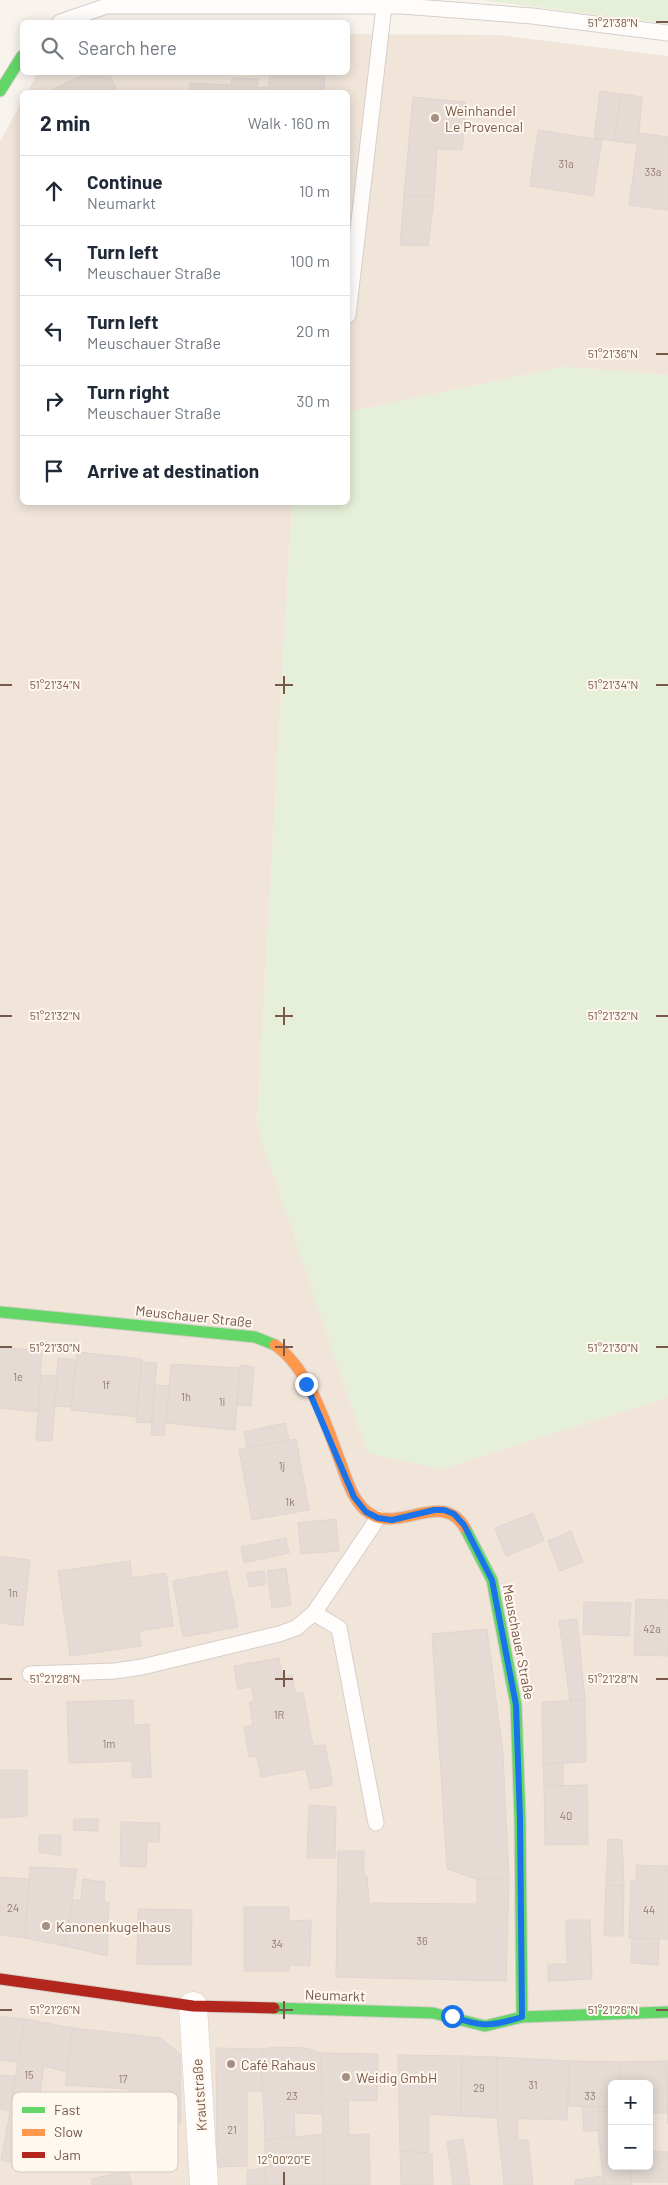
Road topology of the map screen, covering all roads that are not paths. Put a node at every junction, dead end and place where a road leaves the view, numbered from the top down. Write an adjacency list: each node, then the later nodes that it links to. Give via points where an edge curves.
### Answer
1 (384, 6): 2 (lane, via 106,6); 3 (lane, via 532,16); 6 (lane)
2 (66, 20)
3 (668, 33)
4 (20, 59): 5 (street)
5 (0, 91)
6 (350, 298)
7 (0, 1312): 8 (street, Meuschauer Straße, via 256,1337 278,1347 293,1361 306,1384 354,1497 366,1512)
8 (378, 1518): 9 (lane); 15 (street, Meuschauer Straße, via 392,1520 434,1510 454,1514 464,1525 492,1580 516,1705)
9 (314, 1613): 10 (lane, via 296,1628 279,1634 142,1667); 11 (lane, via 340,1628)
10 (30, 1674)
11 (376, 1823)
12 (0, 1979): 13 (street, Neumarkt)
13 (193, 2006): 15 (street, Neumarkt, via 433,2014 485,2026); 16 (street, Krautstraße)
14 (668, 2012): 15 (street, Neumarkt)
15 (522, 2017)
16 (204, 2185)

